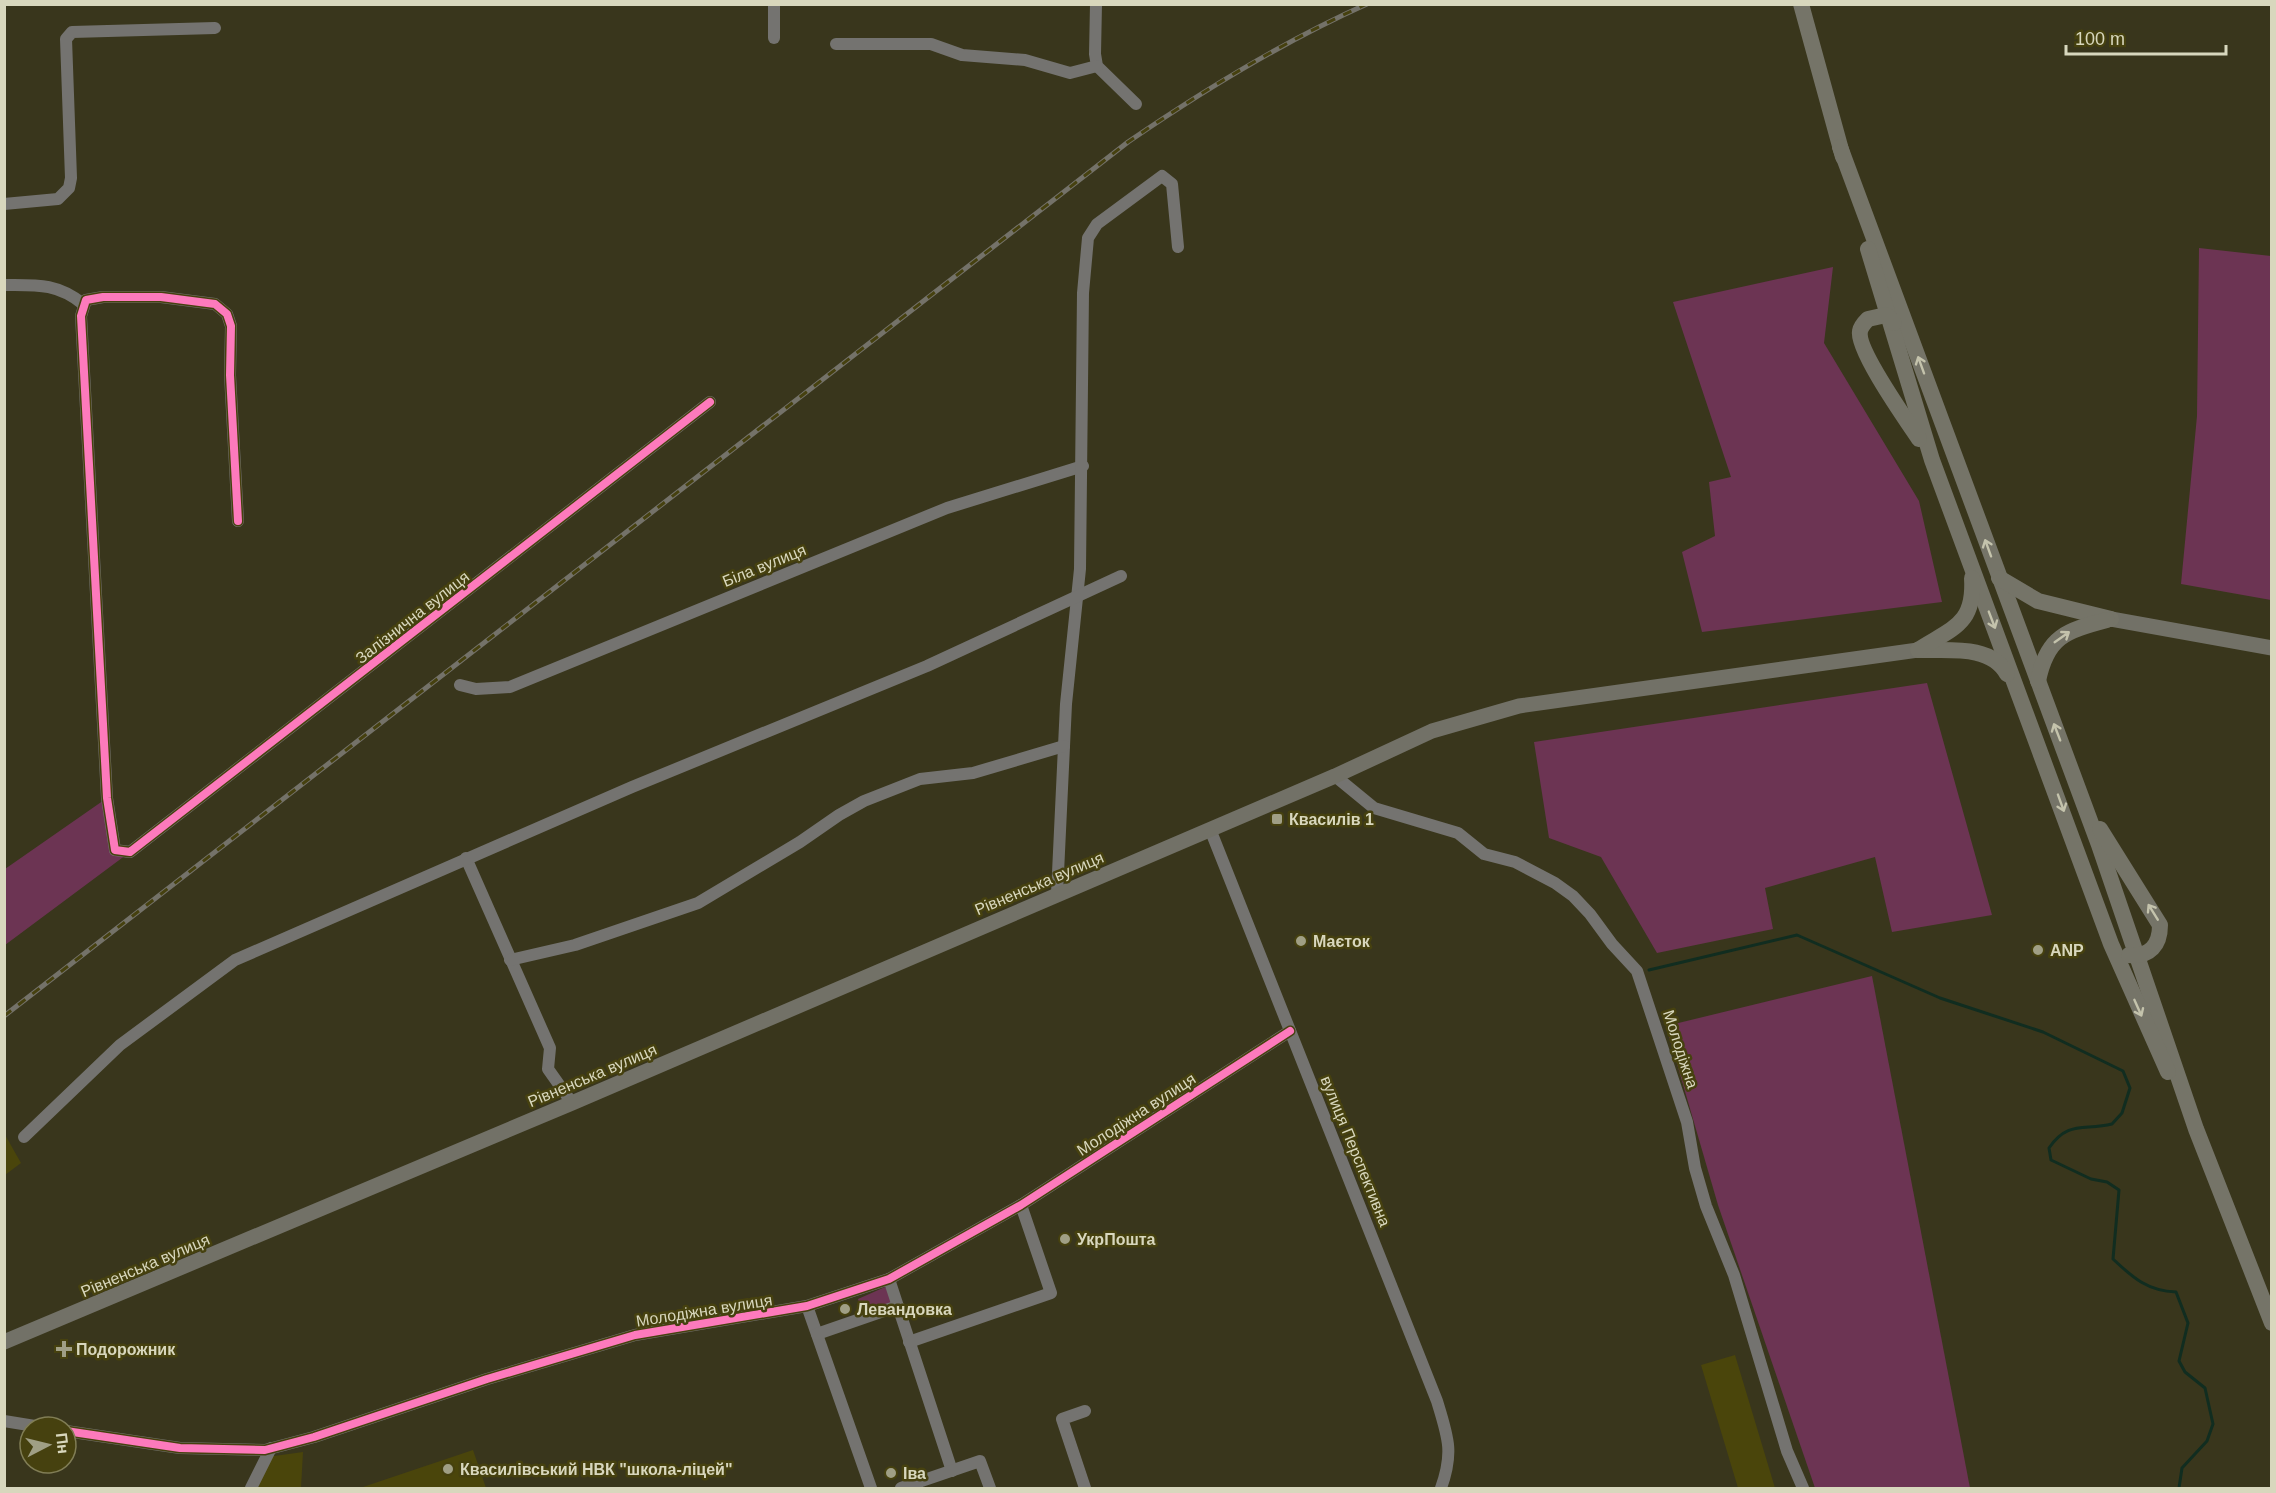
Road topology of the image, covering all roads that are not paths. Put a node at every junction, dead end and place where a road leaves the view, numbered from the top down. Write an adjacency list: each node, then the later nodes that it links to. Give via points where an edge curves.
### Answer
1 (774, 4): 5 (street)
2 (1096, 4): 7 (street)
3 (1801, 4): 9 (highway)
4 (215, 28): 10 (street, via 72,32 66,39 69,188 58,199)
5 (774, 38)
6 (836, 44): 7 (street, via 931,44 962,55 1025,60 1070,73)
7 (1097, 66): 8 (street)
8 (1136, 104)
9 (1840, 147): 14 (highway); 15 (highway)
10 (4, 204)
11 (1178, 247): 18 (street, via 1172,184 1162,176 1096,224 1088,238 1083,294)
12 (4, 285): 13 (street, via 52,287 68,292)
13 (83, 304): 16 (street, Залізнична вулиця, via 107,798 115,850 129,852); 19 (street, via 103,297 161,297 215,304 227,314 231,326)
14 (1886, 315): 15 (highway); 17 (highway); 17 (highway, via 1868,319 1859,332 1861,342 1867,358)
15 (1911, 337): 22 (highway, one-way to 15)
16 (710, 402)
17 (1932, 460): 20 (highway)
18 (1083, 466): 23 (street); 28 (street, Біла вулиця, via 947,508 510,687 476,690)
19 (238, 521)
20 (1971, 566): 26 (highway, via 1973,597 1969,611 1956,626); 29 (highway, one-way to 29)
21 (1121, 576): 23 (street)
22 (1999, 578): 24 (highway, via 2038,601); 27 (highway)
23 (1077, 596): 30 (street); 34 (street, via 927,666)
24 (2111, 619): 25 (main road); 27 (highway, one-way to 24, via 2045,655 2058,637)
25 (2271, 648)
26 (1918, 650): 29 (highway, via 1969,652 1994,658); 31 (main road, Рівненська вулиця, via 1518,706 1432,731)
27 (2038, 681): 32 (highway, one-way to 27)
28 (460, 685)
29 (2024, 705): 36 (highway, one-way to 36)
30 (1064, 746): 35 (street); 38 (street, via 973,773 920,779 838,815 698,903 575,945)
31 (1335, 776): 33 (main road, Рівненська вулиця); 61 (street, Молодіжна, via 1374,808 1458,833 1484,854 1515,862 1555,883 1590,914 1637,972 1687,1122 1706,1206 1734,1275 1787,1451)
32 (2085, 807): 37 (highway); 37 (highway, one-way to 32, via 2152,950 2160,936 2159,920)
33 (1210, 829): 35 (main road, Рівненська вулиця); 39 (street, вулиця Перспективна)
34 (466, 858): 38 (street); 42 (street, via 235,960 120,1045)
35 (1057, 894): 40 (main road, Рівненська вулиця)
36 (2116, 954): 37 (highway); 41 (highway, one-way to 41, via 2156,1049)
37 (2137, 956): 41 (highway)
38 (510, 960): 40 (street, via 550,1048 548,1069)
39 (1290, 1031): 43 (street, Молодіжна вулиця); 60 (street, вулиця Перспективна, via 1437,1401 1450,1463)
40 (572, 1103): 49 (main road, Рівненська вулиця)
41 (2196, 1129): 47 (highway)
42 (24, 1137)
43 (1022, 1205): 44 (street, Молодіжна вулиця); 50 (street, via 1051,1293)
44 (889, 1279): 45 (street, Молодіжна вулиця); 46 (street)
45 (807, 1306): 48 (street); 53 (street, Молодіжна вулиця, via 633,1335)
46 (898, 1306): 48 (street); 50 (street)
47 (2271, 1323)
48 (817, 1334): 56 (street)
49 (4, 1342)
50 (909, 1342): 54 (street)
51 (1085, 1411): 59 (street, via 1062,1419)
52 (78, 1433): 53 (street, Молодіжна вулиця, via 180,1448)
53 (271, 1448): 55 (street)
54 (952, 1471): 57 (street); 58 (street, via 980,1461)
55 (251, 1488)
56 (871, 1488)
57 (901, 1488)
58 (990, 1488)
59 (1085, 1488)
60 (1441, 1488)
61 (1803, 1488)

